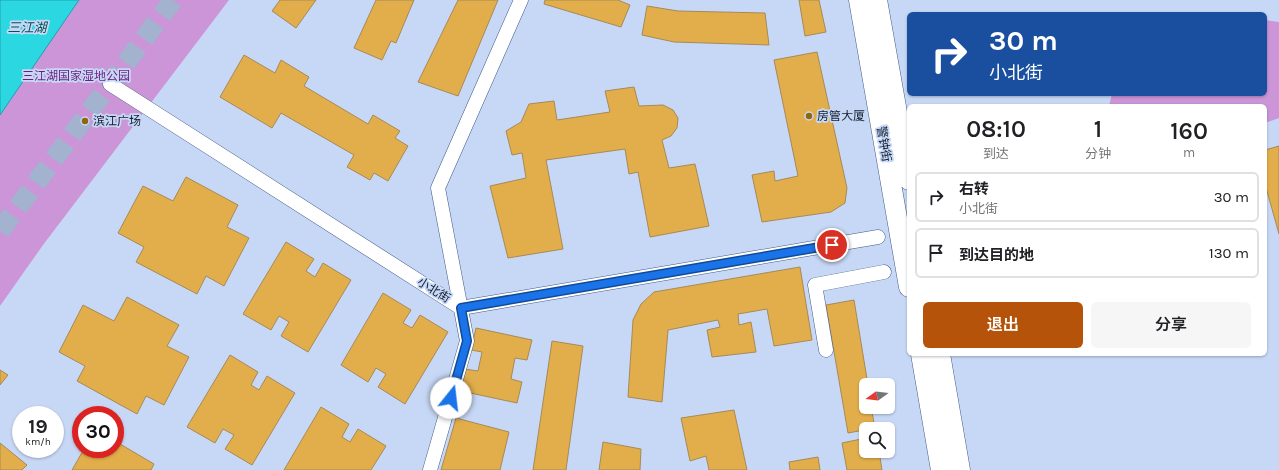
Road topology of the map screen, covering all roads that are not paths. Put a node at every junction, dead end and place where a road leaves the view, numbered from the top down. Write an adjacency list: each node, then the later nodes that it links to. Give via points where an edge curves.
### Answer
1 (521, 0): 9 (street, via 438,188)
2 (859, 0): 8 (main road, 警钟街)
3 (877, 0): 5 (main road, 警钟街)
4 (110, 84): 9 (street, 小北街)
5 (907, 169)
6 (878, 238): 9 (street, 小北街)
7 (884, 272): 10 (street, via 815,285)
8 (907, 276)
9 (461, 308): 13 (street, via 467,341)
10 (826, 350)
11 (921, 356): 14 (main road)
12 (940, 356): 15 (main road)
13 (430, 470)
14 (941, 470)
15 (960, 470)

